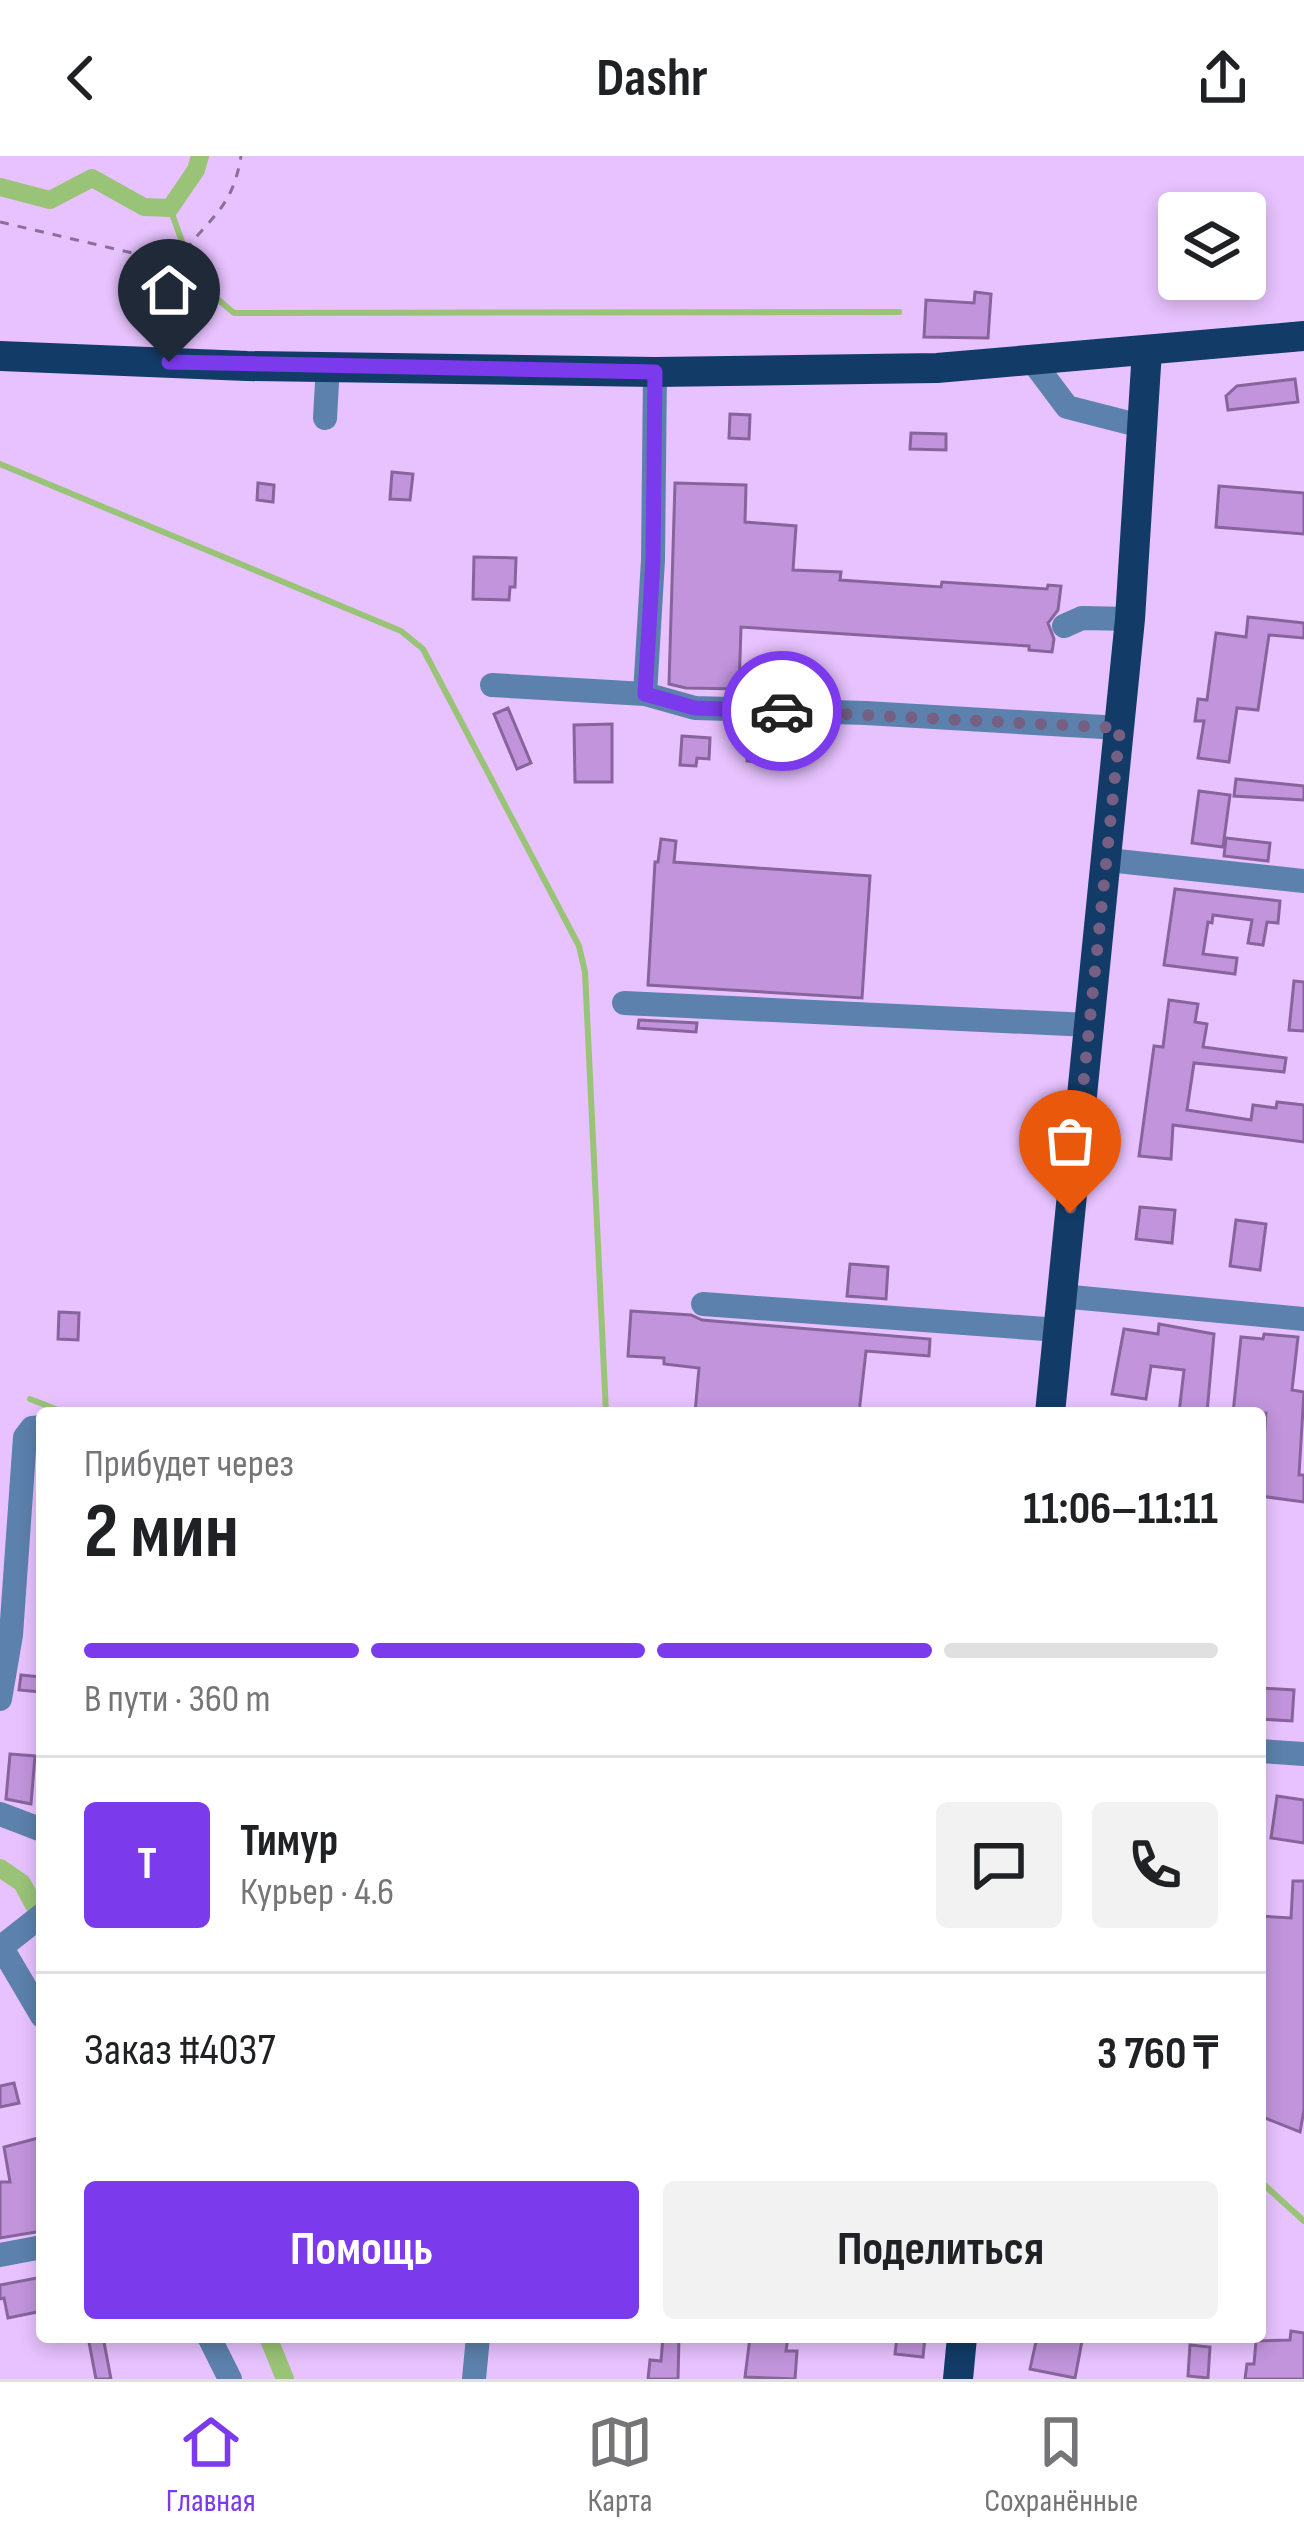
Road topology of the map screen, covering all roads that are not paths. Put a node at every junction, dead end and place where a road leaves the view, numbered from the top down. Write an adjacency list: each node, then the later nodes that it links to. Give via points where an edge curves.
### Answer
1 (1304, 336): 2 (main road)
2 (1147, 350): 4 (main road); 8 (main road)
3 (0, 356): 5 (main road)
4 (1031, 359): 6 (main road); 8 (street, via 1067,406)
5 (328, 365): 6 (main road); 7 (street)
6 (655, 372): 12 (street)
7 (326, 418)
8 (1145, 427): 9 (main road)
9 (1130, 619): 10 (street, via 1082,618); 13 (main road)
10 (1064, 626)
11 (492, 685): 12 (street)
12 (645, 694): 13 (street, via 695,708)
13 (1120, 728): 14 (main road)
14 (1108, 860): 15 (street); 17 (main road)
15 (1304, 881)
16 (624, 1003): 17 (street)
17 (1089, 1025): 18 (main road)
18 (1061, 1296): 20 (street); 21 (main road)
19 (703, 1304): 21 (street)
20 (1304, 1319)
21 (1059, 1330): 22 (main road)
22 (1051, 1407)
23 (36, 1427): 24 (street, via 25,1437)
24 (0, 1699)
25 (1266, 1751): 26 (street)
26 (1304, 1754)
27 (0, 1814): 28 (street)
28 (36, 1828)
29 (36, 1917): 30 (street)
30 (1, 1948): 31 (street)
31 (36, 2006)
32 (36, 2248): 33 (street)
33 (0, 2255)
34 (212, 2343): 37 (street)
35 (477, 2343): 38 (street)
36 (961, 2343): 39 (main road)
37 (230, 2379)
38 (474, 2379)
39 (958, 2379)

